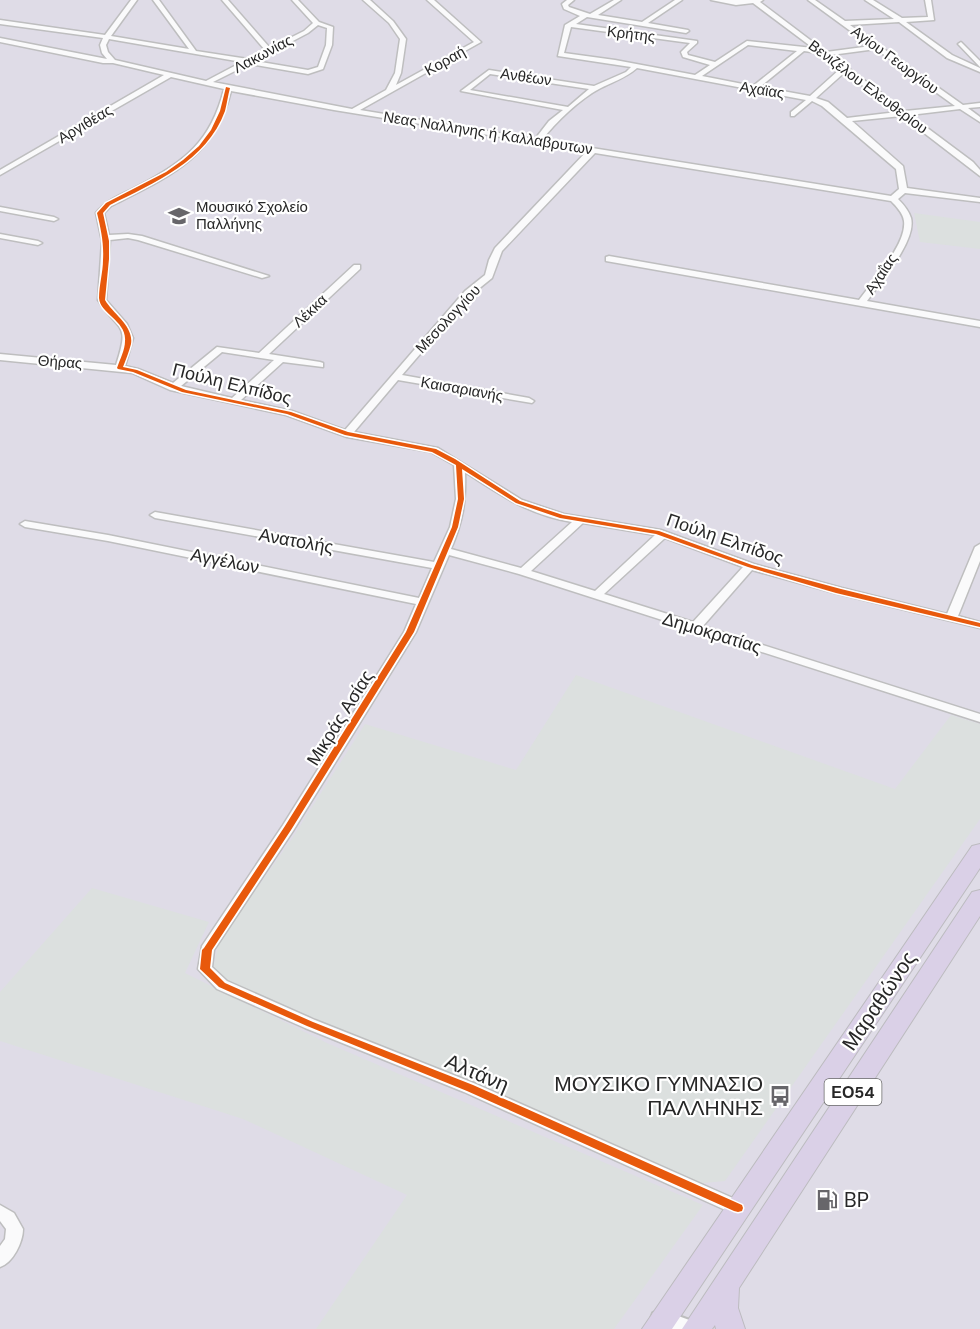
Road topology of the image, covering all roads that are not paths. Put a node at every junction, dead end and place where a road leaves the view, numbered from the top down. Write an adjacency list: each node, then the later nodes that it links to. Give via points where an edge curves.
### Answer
1 (135, 0): 24 (street)
2 (156, 0): 30 (street)
3 (225, 0): 29 (street)
4 (295, 0): 20 (street)
5 (366, 0): 45 (street, via 403,39 398,73)
6 (430, 0): 45 (street, Κοραή, via 478,42)
7 (571, 0): 16 (street, via 566,8)
8 (618, 0): 16 (street)
9 (680, 0): 19 (street)
10 (714, 0): 15 (street)
11 (760, 0): 15 (street)
12 (811, 0): 21 (street, Αγίου Γεωργίου)
13 (868, 0): 17 (street)
14 (928, 0): 17 (street, via 932,19)
15 (755, 1): 31 (street, Βενιζέλου Ελευθερίου)
16 (588, 15): 19 (street); 22 (street)
17 (899, 21): 21 (street); 38 (street, via 954,58)
18 (0, 22): 24 (street)
19 (644, 22): 23 (street)
20 (317, 23): 29 (street, Λακωνίας); 33 (street, via 330,27 321,68 308,72)
21 (844, 24): 27 (street, Αγίου Γεωργίου)
22 (568, 25): 34 (street, Κρήτης, via 695,42 684,52 685,56); 36 (street, Αχαϊας, via 560,55)
23 (686, 31)
24 (107, 37): 30 (street); 32 (street, via 104,49 106,57)
25 (0, 40): 32 (street, Νεας Nαλληνης ή Καλλαβρυτων)
26 (961, 44): 35 (street)
27 (879, 47): 31 (street); 48 (street, Αγίου Γεωργίου)
28 (802, 50): 31 (street); 34 (street, via 747,43); 44 (street)
29 (269, 51): 33 (street, Λακωνίας)
30 (194, 52): 33 (street)
31 (821, 53): 37 (street, Βενιζέλου Ελευθερίου)
32 (113, 61): 39 (street, Νεας Nαλληνης ή Καλλαβρυτων)
33 (249, 62): 41 (street, Λακωνίας)
34 (716, 64): 40 (street)
35 (980, 65)
36 (636, 66): 40 (street, Αχαϊας); 43 (street)
37 (843, 70): 46 (street); 52 (street, Βενιζέλου Ελευθερίου)
38 (980, 70)
39 (169, 75): 41 (street, Νεας Nαλληνης ή Καλλαβρυτων); 59 (street, Αργιθέας)
40 (695, 78): 44 (street, Αχαϊας)
41 (207, 83): 42 (street, Νεας Nαλληνης ή Καλλαβρυτων)
42 (228, 88): 50 (street, Νεας Nαλληνης ή Καλλαβρυτων); 67 (street, via 216,127 200,148 174,169 102,209)
43 (595, 88): 49 (street, Ανθέων); 49 (street, Ανθέων, via 489,72 464,91)
44 (753, 88): 46 (street, Αχαϊας)
45 (389, 91): 50 (street, Κοραή)
46 (810, 98): 51 (street); 53 (street, Αχαϊας)
47 (980, 105): 48 (street)
48 (961, 107): 52 (street); 54 (street, Αγίου Γεωργίου)
49 (568, 109): 55 (street, Ανθέων)
50 (355, 110): 55 (street, Νεας Nαλληνης ή Καλλαβρυτων)
51 (794, 114)
52 (904, 114): 53 (street); 58 (street, Βενιζέλου Ελευθερίου)
53 (846, 120): 61 (street, Αχαϊας, via 897,164)
54 (980, 120)
55 (537, 141): 56 (street, Νεας Nαλληνης ή Καλλαβρυτων)
56 (593, 150): 62 (street, Νεας Nαλληνης ή Καλλαβρυτων); 79 (street, Μεσολογγίου, via 498,250 489,276 468,293)
57 (980, 163): 58 (street)
58 (970, 164): 60 (street, Βενιζέλου Ελευθερίου)
59 (0, 173)
60 (980, 174)
61 (903, 190): 62 (street); 63 (street)
62 (895, 200): 72 (street, Αχαΐας, via 908,221 907,231)
63 (980, 200)
64 (0, 209): 65 (street)
65 (54, 219)
66 (0, 236): 68 (street)
67 (105, 238): 71 (street, via 139,238); 78 (street, via 102,300 125,327 128,343)
68 (38, 243)
69 (609, 259): 72 (street)
70 (357, 267): 74 (street, Λέκκα)
71 (265, 276)
72 (861, 303): 73 (street, Αχαΐας)
73 (980, 324)
74 (262, 355): 76 (street); 80 (street, via 217,350)
75 (0, 357): 78 (street, Θήρας)
76 (281, 358): 77 (street); 81 (street)
77 (320, 365)
78 (120, 368): 80 (street, Πούλη Ελπίδος)
79 (395, 377): 82 (street, Καισαριανής); 83 (street, Μεσολογγίου)
80 (173, 387): 81 (street, Πούλη Ελπίδος)
81 (234, 401): 83 (street, Πούλη Ελπίδος, via 289,413)
82 (529, 401)
83 (347, 434): 84 (street, Πούλη Ελπίδος, via 434,450)
84 (459, 465): 86 (street, Πούλη Ελπίδος, via 526,505); 90 (street, Μικράς Ασίας, via 459,513)
85 (155, 515): 91 (street, Ανατολής)
86 (580, 520): 88 (street, Πούλη Ελπίδος); 93 (street)
87 (25, 524): 95 (street, Αγγέλων)
88 (663, 534): 92 (street, Πούλη Ελπίδος); 94 (street)
89 (980, 547): 96 (street)
90 (444, 550): 91 (street, Μικράς Ασίας); 93 (street, Δημοκρατίας)
91 (437, 566): 95 (street, Μικράς Ασίας)
92 (750, 566): 96 (street, Πούλη Ελπίδος); 98 (street)
93 (523, 572): 94 (street, Δημοκρατίας)
94 (596, 596): 98 (street, Δημοκρατίας)
95 (423, 602): 102 (street, Μικράς Ασίας, via 410,632 348,735 207,950)
96 (951, 618): 97 (street, Πούλη Ελπίδος)
97 (980, 625)
98 (694, 628): 99 (street, Δημοκρατίας)
99 (980, 718)
100 (980, 851): 103 (main road, Μαραθώνος / ΕΟ54)
101 (980, 898): 106 (main road, Μαραθώνος / ΕΟ54)
102 (205, 969): 103 (street, Αλτάνη, via 222,985 470,1088)
103 (738, 1208): 107 (main road, Μαραθώνος / ΕΟ54)
104 (0, 1212): 105 (street, via 12,1220 16,1231)
105 (0, 1260)
106 (725, 1286): 108 (main road, Μαραθώνος / ΕΟ54); 109 (main road, via 723,1311)
107 (667, 1326)
108 (696, 1329)
109 (731, 1329)

